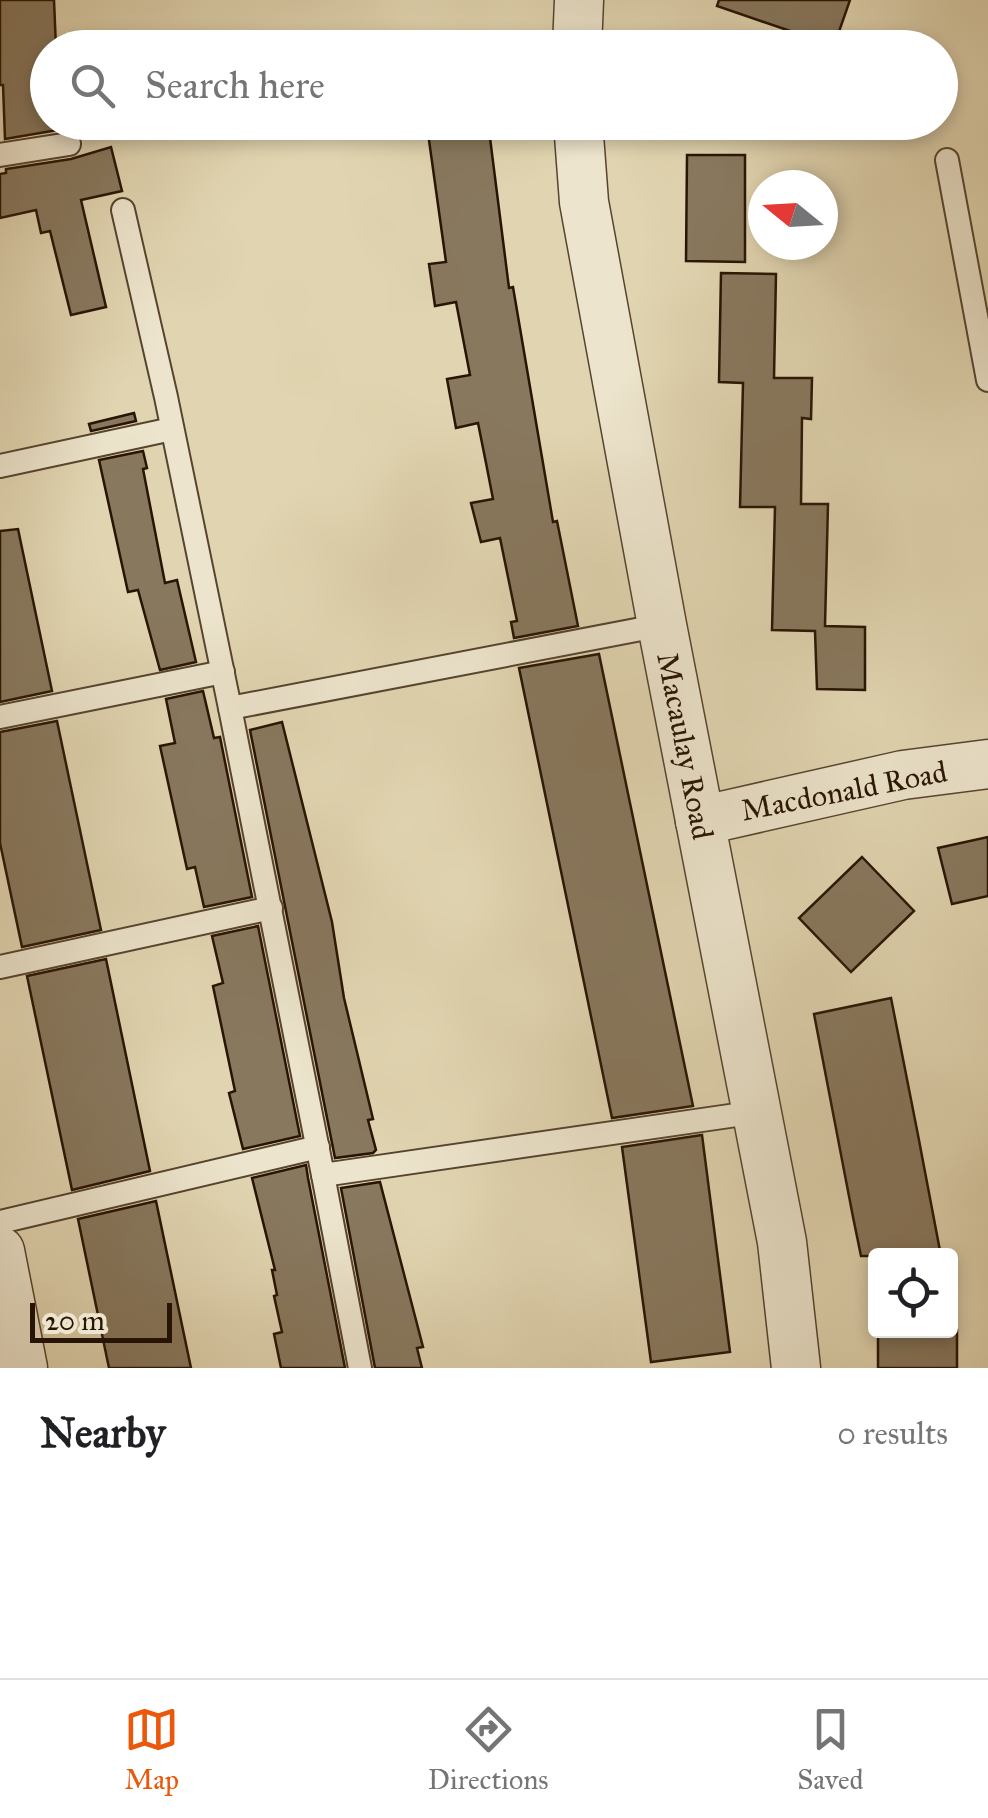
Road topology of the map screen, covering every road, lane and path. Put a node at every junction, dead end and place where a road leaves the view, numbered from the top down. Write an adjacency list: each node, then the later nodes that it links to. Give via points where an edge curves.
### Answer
1 (579, 0): 2 (street)
2 (578, 30)
3 (579, 140): 11 (street, Macaulay Road, via 584,202)
4 (69, 144): 5 (lane)
5 (0, 155)
6 (946, 160): 8 (lane)
7 (124, 210): 9 (lane)
8 (988, 380)
9 (172, 428): 10 (lane); 12 (lane)
10 (0, 466)
11 (662, 625): 13 (lane); 16 (street, Macaulay Road)
12 (223, 672): 13 (lane); 14 (lane)
13 (230, 708): 17 (lane)
14 (0, 717)
15 (988, 764): 16 (street, Macdonald Road)
16 (700, 821): 19 (street, Macaulay Road)
17 (270, 908): 18 (lane); 20 (lane)
18 (0, 967)
19 (757, 1112): 21 (lane); 26 (street, Macaulay Road, via 782,1242)
20 (318, 1148): 21 (lane); 22 (lane)
21 (323, 1175): 25 (lane)
22 (0, 1222)
23 (2, 1270): 24 (street)
24 (24, 1368)
25 (360, 1368)
26 (796, 1368)

